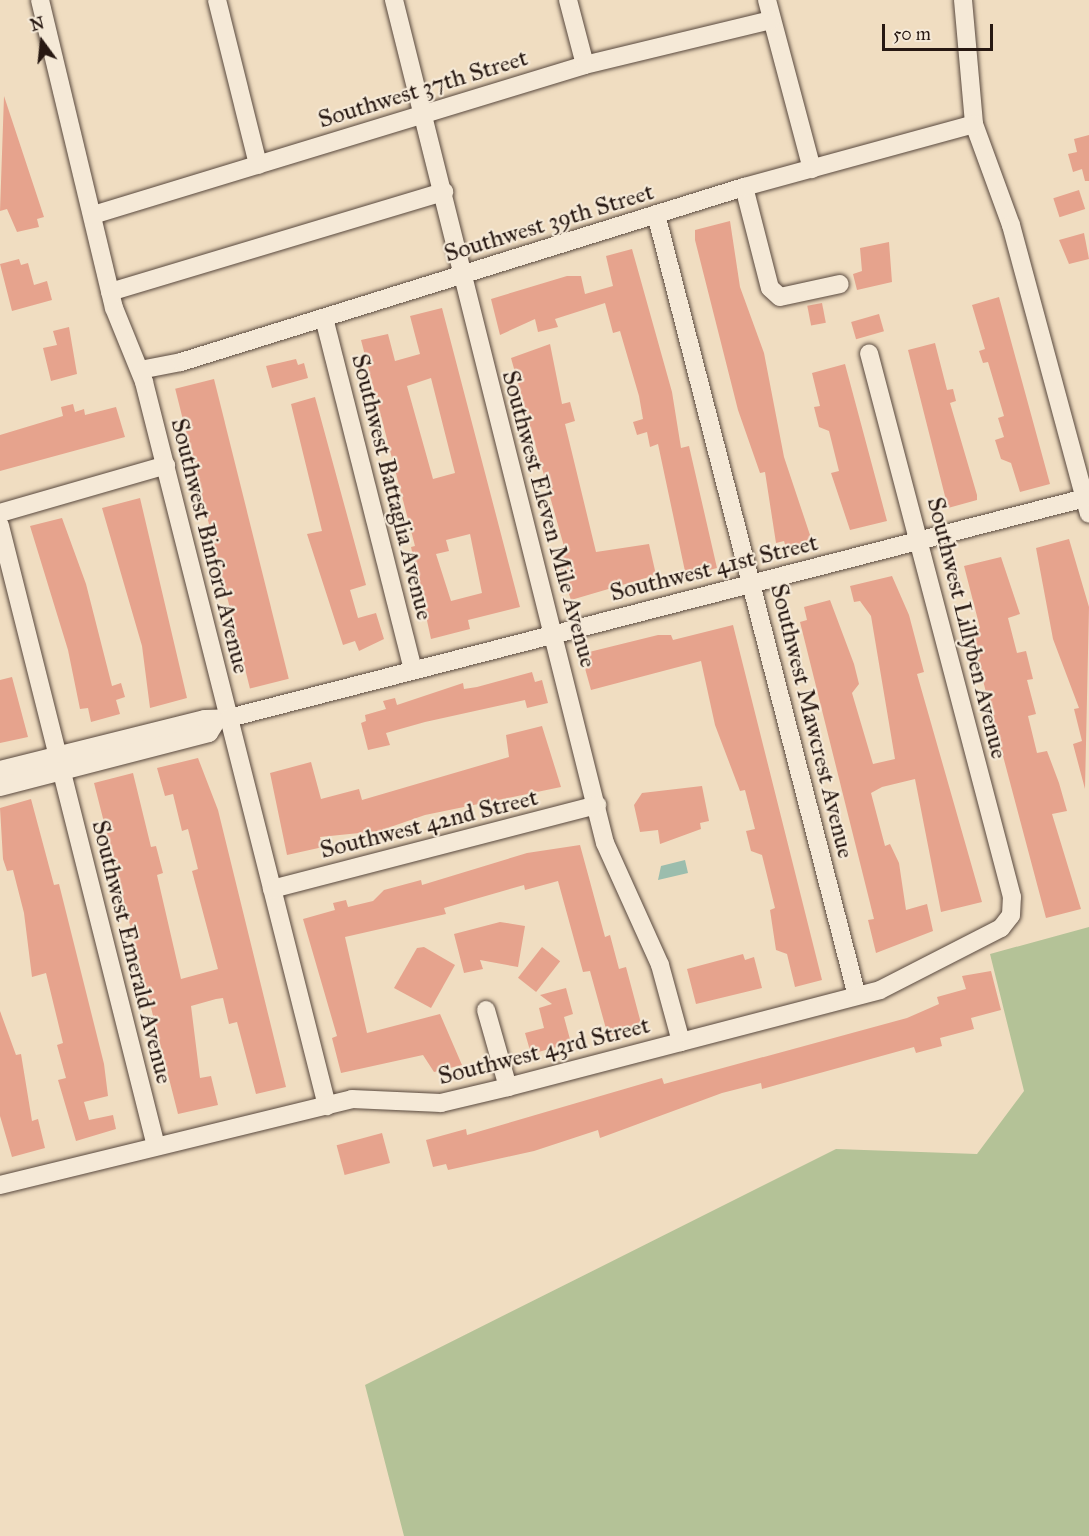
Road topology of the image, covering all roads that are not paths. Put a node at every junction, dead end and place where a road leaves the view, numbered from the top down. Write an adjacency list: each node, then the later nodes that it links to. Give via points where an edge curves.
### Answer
1 (40, 0): 16 (street, Southwest Binford Avenue)
2 (217, 0): 11 (street)
3 (394, 0): 9 (street, Southwest Eleven Mile Avenue)
4 (568, 0): 8 (street)
5 (767, 0): 7 (street)
6 (963, 0): 10 (street)
7 (771, 20): 8 (street, Southwest 37th Street); 12 (street)
8 (585, 65): 9 (street, Southwest 37th Street)
9 (424, 114): 11 (street, Southwest 37th Street); 14 (street, Southwest Eleven Mile Avenue)
10 (974, 124): 12 (street, Southwest 39th Street); 23 (street)
11 (258, 165): 16 (street, Southwest 37th Street)
12 (812, 169): 13 (street, Southwest 39th Street)
13 (744, 188): 15 (street, Southwest 39th Street); 18 (street, via 771,288 780,297)
14 (444, 192): 17 (street, Southwest Eleven Mile Avenue); 19 (street)
15 (656, 214): 17 (street, Southwest 39th Street); 29 (street, Southwest Mawcrest Avenue)
16 (93, 215): 19 (street, Southwest Binford Avenue)
17 (462, 275): 20 (street, Southwest 39th Street); 30 (street, Southwest Eleven Mile Avenue)
18 (840, 284)
19 (110, 292): 22 (street, Southwest Binford Avenue, via 121,332)
20 (324, 318): 22 (street, Southwest 39th Street); 31 (street, Southwest Battaglia Avenue)
21 (869, 353): 28 (street, Southwest Lillyben Avenue)
22 (140, 370): 24 (street, Southwest Binford Avenue)
23 (1082, 459): 25 (street)
24 (166, 465): 26 (street); 32 (street, Southwest Binford Avenue)
25 (1087, 506): 28 (street, Southwest 41st Street)
26 (0, 513)
27 (0, 526): 33 (street, Southwest Emerald Avenue)
28 (920, 540): 29 (street, Southwest 41st Street); 38 (street, Southwest Lillyben Avenue, via 1012,897)
29 (753, 583): 30 (street, Southwest 41st Street); 39 (street, Southwest Mawcrest Avenue)
30 (555, 633): 31 (street, Southwest 41st Street); 36 (street, Southwest Eleven Mile Avenue)
31 (413, 669): 32 (street, Southwest 41st Street)
32 (222, 720): 33 (street, Southwest 41st Street, via 205,718); 37 (street, Southwest Binford Avenue)
33 (62, 762): 34 (street, Southwest 41st Street); 35 (street, Southwest 41st Street); 44 (street, Southwest Emerald Avenue)
34 (0, 770)
35 (0, 787)
36 (597, 805): 37 (street, Southwest 42nd Street); 41 (street, Southwest Eleven Mile Avenue, via 616,878 660,965)
37 (272, 889): 43 (street, Southwest Binford Avenue)
38 (1010, 917): 39 (street, Southwest 43rd Street, via 997,932 894,986)
39 (857, 996): 41 (street, Southwest 43rd Street)
40 (486, 1010): 42 (street)
41 (681, 1042): 42 (street, Southwest 43rd Street)
42 (507, 1087): 43 (street, Southwest 43rd Street, via 441,1103 352,1100)
43 (327, 1106): 44 (street, Southwest 43rd Street)
44 (156, 1146): 45 (street, Southwest 43rd Street)
45 (0, 1185)

